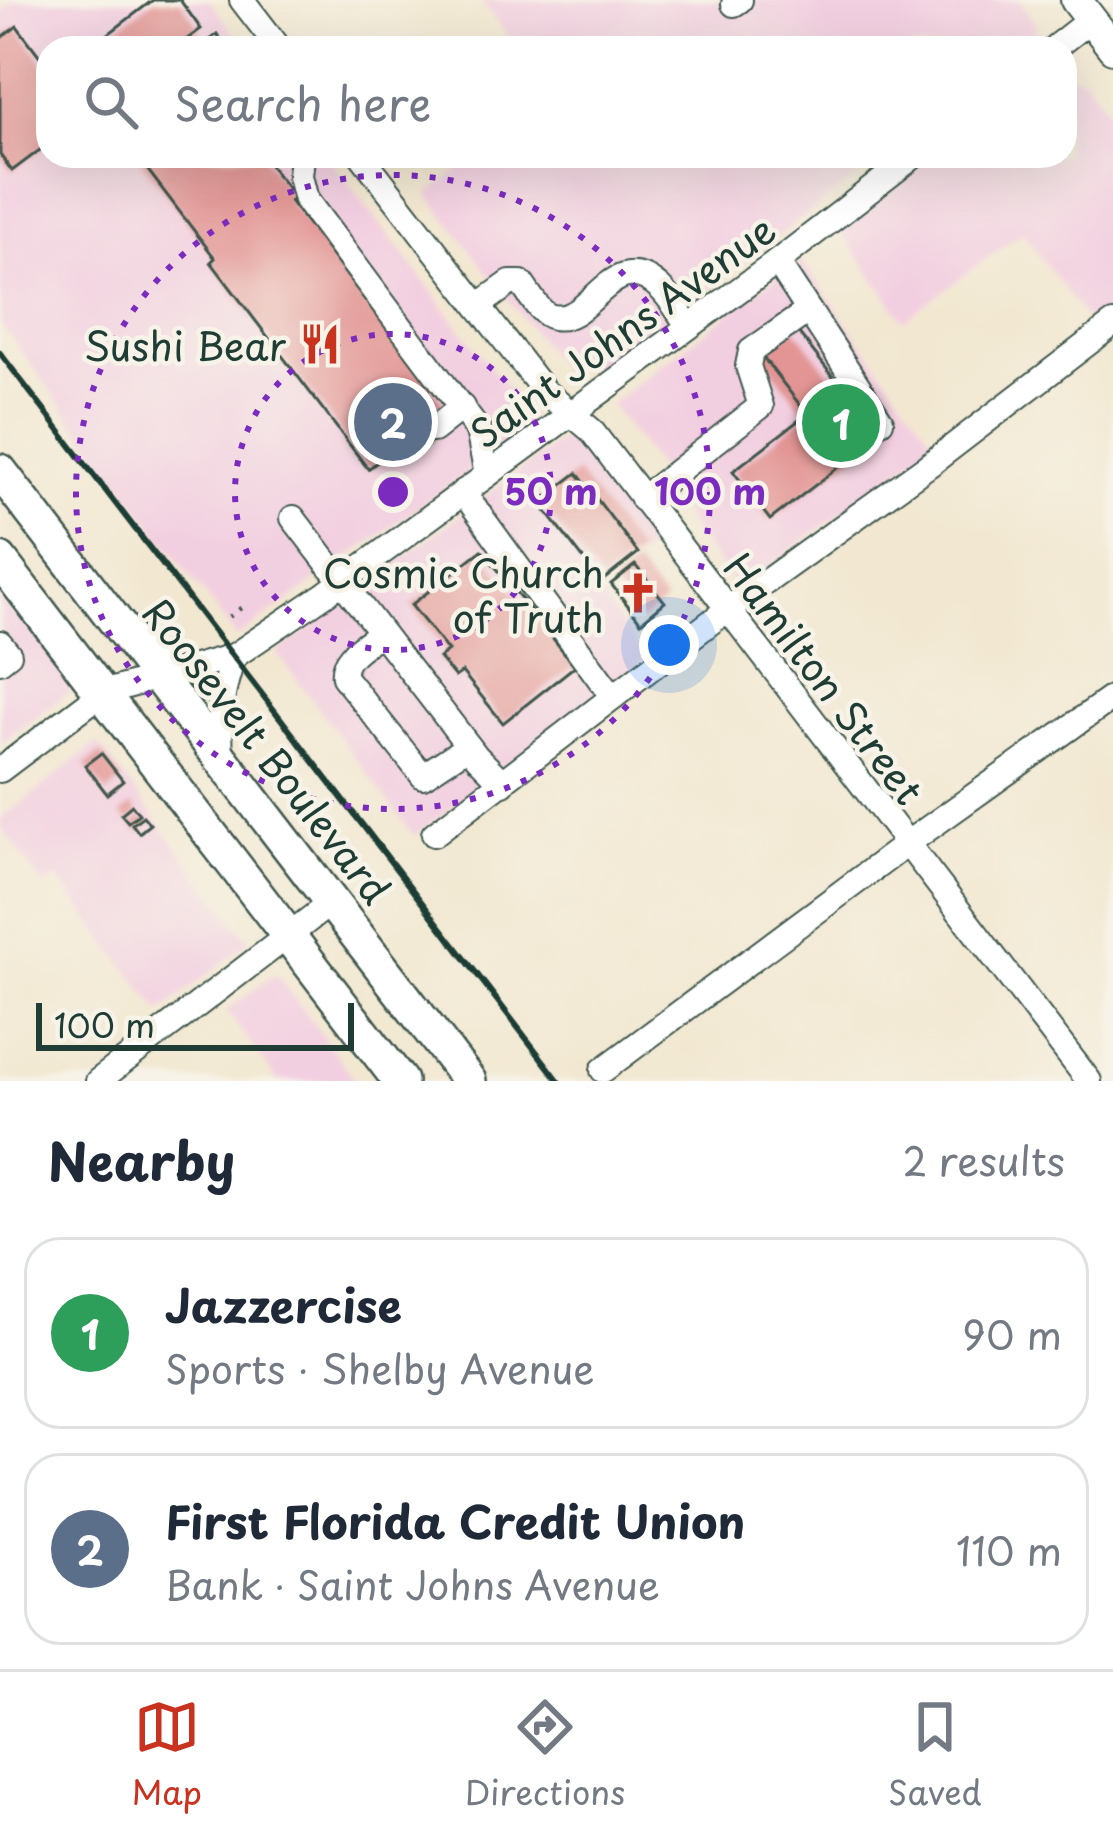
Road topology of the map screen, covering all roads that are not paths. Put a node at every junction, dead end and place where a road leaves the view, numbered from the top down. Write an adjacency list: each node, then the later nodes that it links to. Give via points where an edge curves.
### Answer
1 (242, 0): 3 (street)
2 (1081, 5): 4 (street); 5 (main road)
3 (270, 36)
4 (1062, 36)
5 (1113, 48)
6 (301, 168): 14 (street, via 306,200)
7 (371, 168): 10 (street, Hamilton Street)
8 (898, 168): 9 (street, Saint Johns Avenue)
9 (777, 262): 11 (street); 13 (street, Saint Johns Avenue)
10 (478, 306): 13 (street, via 516,282 556,318 624,275 658,286); 15 (street, Hamilton Street)
11 (808, 311): 16 (street); 21 (street, via 751,351 761,406)
12 (1113, 324): 25 (street)
13 (688, 325): 15 (street, Saint Johns Avenue)
14 (463, 407): 17 (street); 19 (street, via 478,430)
15 (570, 412): 19 (street, Saint Johns Avenue); 21 (street, Hamilton Street)
16 (881, 422)
17 (433, 430)
18 (0, 471): 30 (highway, Roosevelt Boulevard)
19 (487, 475): 20 (street, Saint Johns Avenue)
20 (463, 492): 24 (street, Saint Johns Avenue); 32 (street)
21 (643, 499): 25 (street, Hamilton Street)
22 (293, 518): 24 (street)
23 (0, 560): 31 (highway)
24 (342, 582): 26 (street); 28 (street, Saint Johns Avenue)
25 (728, 609): 32 (street); 39 (street, Hamilton Street)
26 (380, 633): 34 (street); 34 (street, via 347,658 344,677 423,776)
27 (0, 643): 29 (street, via 9,654)
28 (234, 656): 30 (street, Saint Johns Avenue); 36 (street, via 219,715)
29 (0, 661)
30 (159, 678): 31 (street, Saint Johns Avenue); 36 (highway, Roosevelt Boulevard)
31 (102, 693): 35 (street, Saint Johns Avenue); 41 (highway)
32 (613, 697): 37 (street)
33 (1113, 697): 39 (street)
34 (468, 746): 37 (street)
35 (4, 758)
36 (221, 758): 40 (highway, Roosevelt Boulevard)
37 (503, 783): 38 (street)
38 (434, 834)
39 (908, 845): 43 (street); 47 (street, Hamilton Street)
40 (332, 902): 41 (street); 46 (highway, Roosevelt Boulevard)
41 (288, 935): 44 (street); 45 (highway)
42 (1113, 1068): 47 (street)
43 (603, 1070)
44 (98, 1081)
45 (400, 1081)
46 (469, 1081)
47 (1092, 1081)

